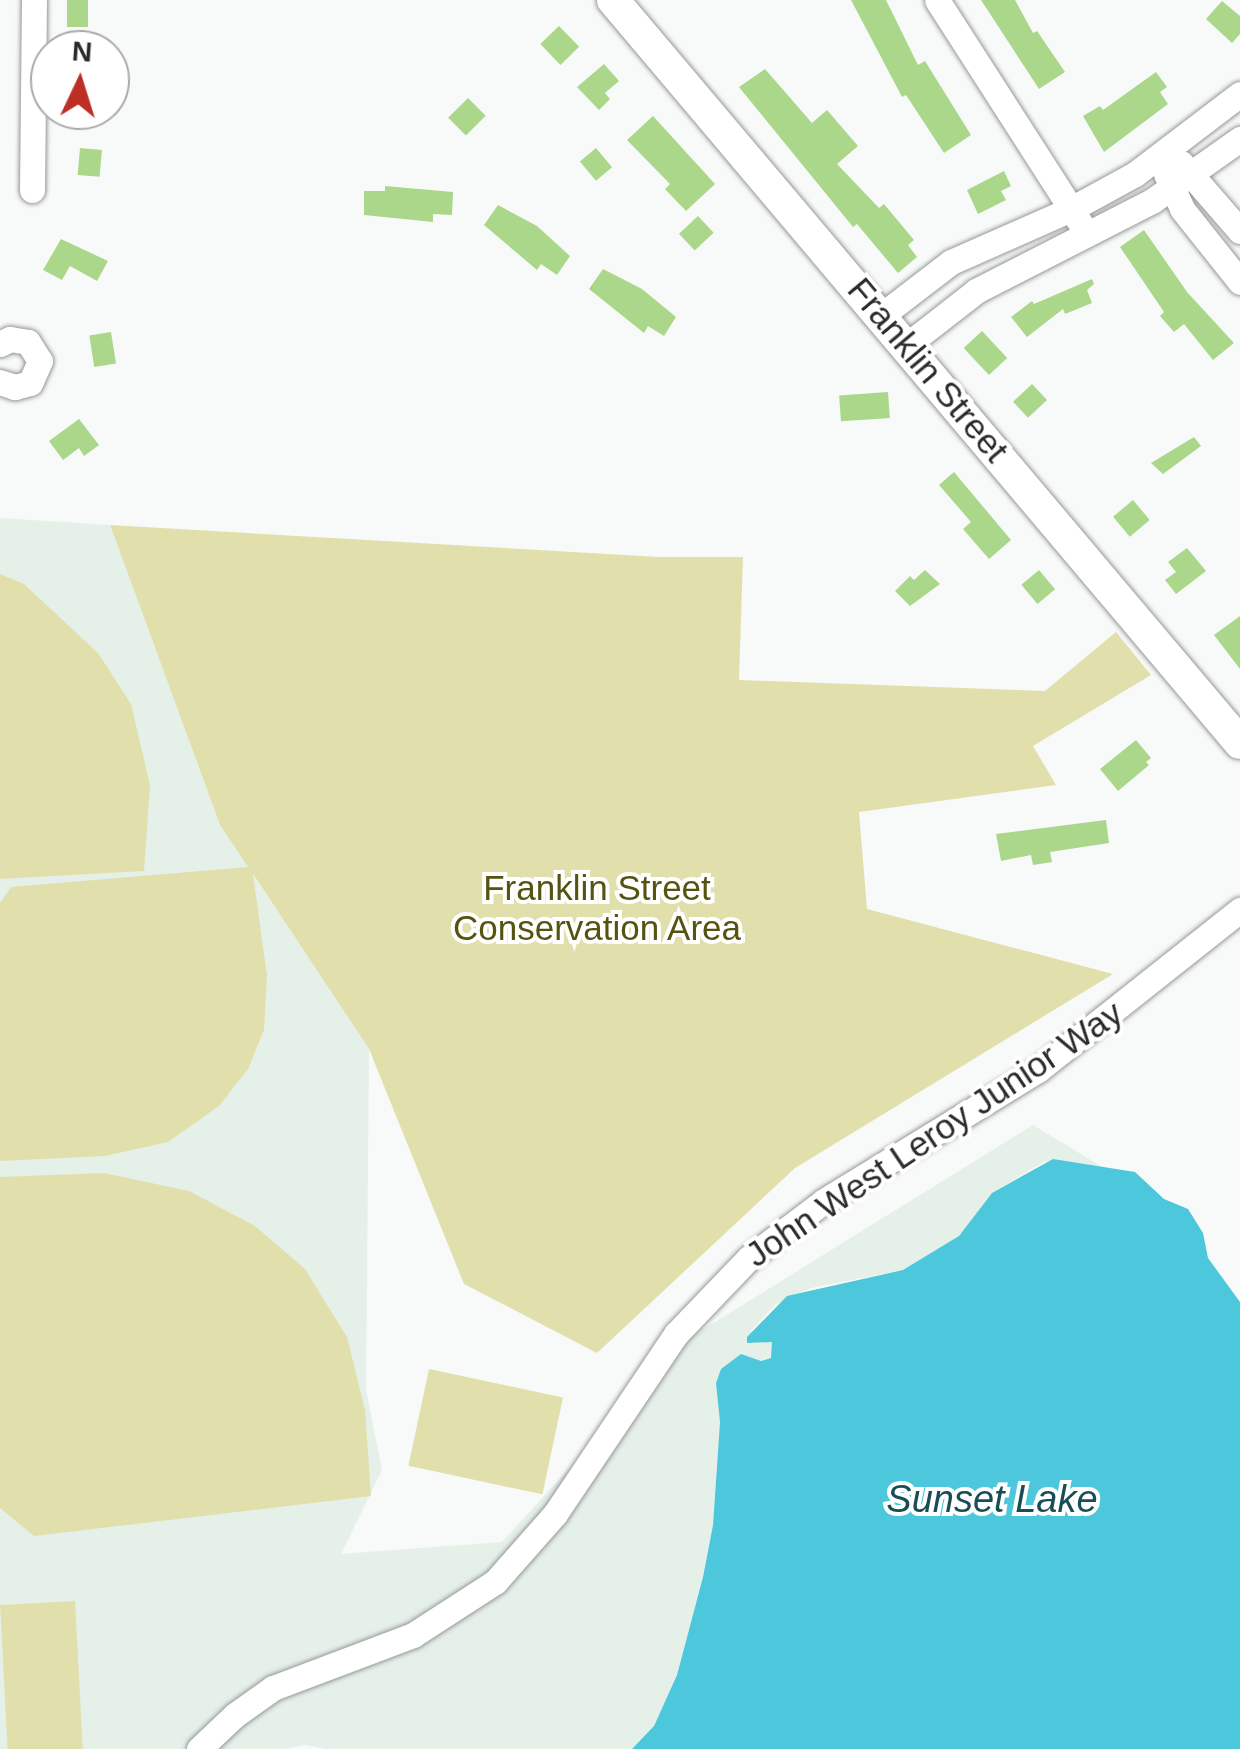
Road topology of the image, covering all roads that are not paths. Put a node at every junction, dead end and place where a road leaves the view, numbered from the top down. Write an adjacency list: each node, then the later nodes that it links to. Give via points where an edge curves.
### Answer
1 (34, 0): 8 (street)
2 (613, 0): 14 (main road, Franklin Street)
3 (937, 0): 10 (street)
4 (1240, 94): 6 (street)
5 (1240, 139): 7 (street)
6 (1164, 154): 7 (street); 9 (street); 10 (street)
7 (1194, 174): 9 (street); 11 (street)
8 (32, 190)
9 (1171, 190): 12 (street); 13 (street)
10 (1071, 209): 12 (street); 14 (street, via 951,262)
11 (1240, 231)
12 (1088, 234): 16 (street, via 976,291)
13 (1240, 282)
14 (882, 315): 16 (main road, Franklin Street)
15 (0, 344): 17 (street, via 28,342 40,361 30,383)
16 (907, 345): 18 (main road, Franklin Street)
17 (0, 382)
18 (1240, 743)
19 (1240, 910): 20 (street, John West Leroy Junior Way, via 1038,1070 824,1201 748,1258 676,1334 554,1514 495,1582 413,1635 273,1688)
20 (200, 1749)

